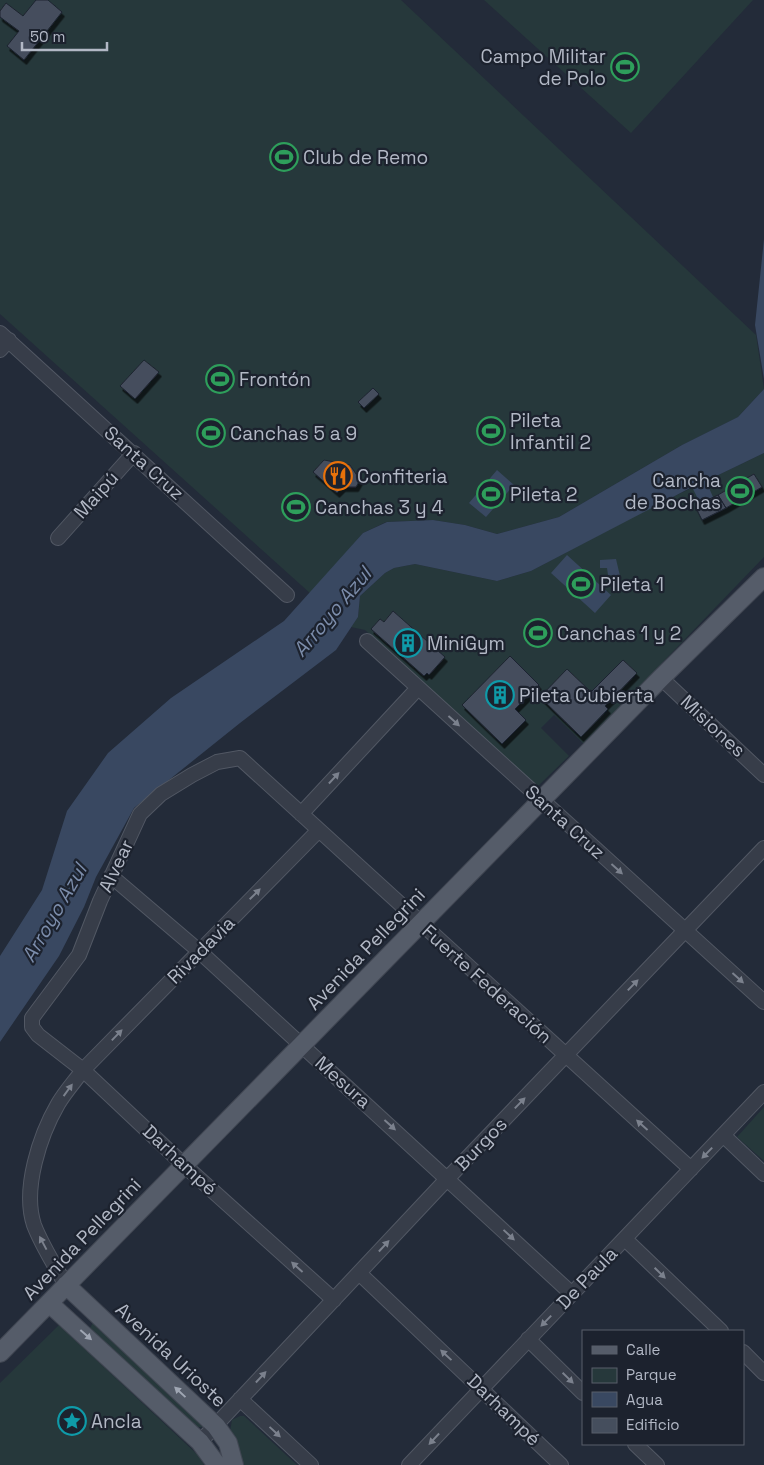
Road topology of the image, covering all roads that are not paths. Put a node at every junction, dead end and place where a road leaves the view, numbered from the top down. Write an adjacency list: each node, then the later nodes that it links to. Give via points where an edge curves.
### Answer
1 (3, 341): 2 (street, Santa Cruz)
2 (134, 453): 3 (street, Maipú); 5 (street, Santa Cruz)
3 (58, 538)
4 (764, 577): 7 (main road, Avenida Pellegrini)
5 (287, 595)
6 (367, 641): 8 (street, Santa Cruz)
7 (661, 678): 10 (street, Misiones); 11 (main road, Avenida Pellegrini)
8 (418, 688): 11 (street, Santa Cruz, one-way to 11); 12 (street, one-way to 8)
9 (240, 758): 12 (street, Fuerte Federación); 15 (street, Alvear, via 209,766 148,804 140,814)
10 (764, 775)
11 (542, 801): 16 (main road, Avenida Pellegrini); 17 (street, Santa Cruz, one-way to 17)
12 (301, 814): 13 (street, Fuerte Federación)
13 (319, 830): 16 (street, Fuerte Federación); 18 (street, Rivadavia, one-way to 13)
14 (764, 848): 17 (street, Burgos)
15 (111, 876): 18 (street, Mesura); 20 (street, Alvear, via 79,955)
16 (421, 923): 21 (main road, Avenida Pellegrini); 22 (street, Fuerte Federación)
17 (685, 931): 19 (street, Santa Cruz, one-way to 19); 22 (street, Burgos, one-way to 17)
18 (199, 951): 21 (street, Mesura); 23 (street, Rivadavia, one-way to 18)
19 (764, 1002)
20 (32, 1018): 23 (street, Darhampé, via 34,1031)
21 (302, 1045): 26 (main road, Avenida Pellegrini); 29 (street, Mesura, one-way to 29)
22 (565, 1055): 27 (street, Fuerte Federación, one-way to 22); 29 (street, Burgos, one-way to 22)
23 (83, 1070): 26 (street, Darhampé); 32 (street, Rivadavia, one-way to 23, via 34,1223 32,1178 38,1153 58,1103)
24 (764, 1092): 25 (street, De Paula)
25 (723, 1135): 27 (street, De Paula, one-way to 27); 28 (street)
26 (184, 1165): 32 (main road, Avenida Pellegrini); 34 (street, Darhampé, one-way to 26)
27 (691, 1169): 30 (street, De Paula)
28 (764, 1174)
29 (448, 1178): 31 (street, Burgos, one-way to 29); 33 (street, Mesura, one-way to 33)
30 (625, 1239): 33 (street, De Paula); 36 (street, one-way to 36)
31 (359, 1273): 34 (street, Burgos); 41 (street, Darhampé, one-way to 31)
32 (66, 1285): 35 (main road, Avenida Pellegrini); 44 (main road, Avenida Urioste, one-way to 32)
33 (572, 1294): 37 (street, De Paula, one-way to 37)
34 (334, 1300): 43 (street, Burgos, one-way to 34)
35 (49, 1303): 38 (main road, Avenida Pellegrini); 45 (main road, one-way to 45)
36 (720, 1330)
37 (528, 1339): 41 (street, De Paula); 42 (street, one-way to 42)
38 (0, 1353)
39 (744, 1353): 40 (street)
40 (764, 1373)
41 (481, 1388): 50 (street, De Paula, one-way to 50); 51 (street, Darhampé)
42 (582, 1392)
43 (240, 1399): 44 (street, Burgos); 49 (street, one-way to 49)
44 (216, 1426): 45 (street, Burgos); 48 (main road, Avenida Urioste, via 228,1443)
45 (200, 1442): 47 (main road)
46 (636, 1445): 52 (street)
47 (217, 1465)
48 (234, 1465)
49 (311, 1465)
50 (409, 1465)
51 (561, 1465)
52 (657, 1465)

